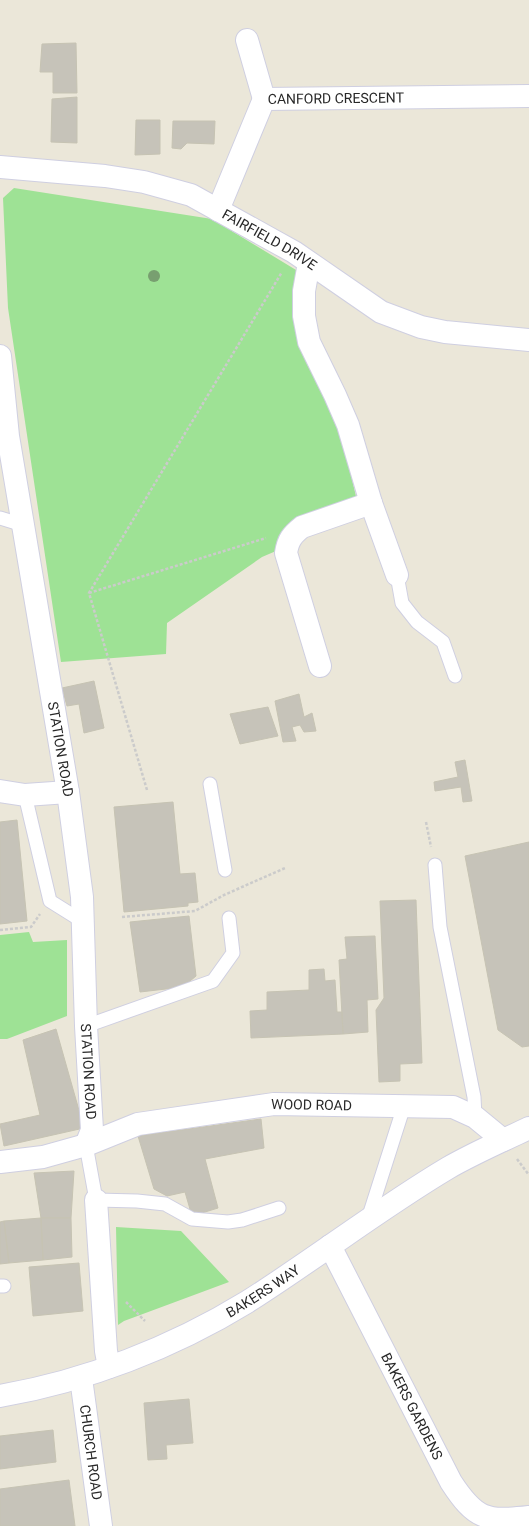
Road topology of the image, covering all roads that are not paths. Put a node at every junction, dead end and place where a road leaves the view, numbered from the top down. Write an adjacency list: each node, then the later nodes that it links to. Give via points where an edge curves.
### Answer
1 (247, 40): 3 (street)
2 (529, 96): 3 (street, CANFORD CRESCENT)
3 (264, 99): 5 (street, CANFORD CRESCENT)
4 (0, 167): 5 (street, FAIRFIELD DRIVE, via 53,170 144,182 191,195)
5 (218, 210): 6 (street, FAIRFIELD DRIVE)
6 (302, 258): 7 (street, FAIRFIELD DRIVE, via 381,312 421,327 445,332); 9 (street, via 304,316 309,342 348,425)
7 (529, 340)
8 (0, 356): 11 (street, STATION ROAD, via 8,436)
9 (371, 503): 12 (street); 13 (street, via 302,528 292,535 287,543 286,553)
10 (0, 518): 11 (lane)
11 (23, 525): 17 (street, STATION ROAD)
12 (397, 575): 14 (lane, via 402,603 417,622 443,642)
13 (320, 666)
14 (455, 676)
15 (210, 784): 20 (lane)
16 (0, 791): 18 (street)
17 (68, 792): 18 (street); 22 (street, STATION ROAD, via 82,897)
18 (25, 795): 22 (lane, via 50,901)
19 (435, 865): 25 (lane, via 440,927)
20 (225, 870)
21 (229, 918): 23 (lane, via 233,953 213,981)
22 (82, 921): 23 (street, STATION ROAD)
23 (86, 1026): 28 (street, STATION ROAD, via 92,1130)
24 (404, 1106): 25 (street, WOOD ROAD, via 453,1107); 28 (street, WOOD ROAD, via 274,1104 138,1124); 32 (lane)
25 (476, 1117): 27 (street, WOOD ROAD)
26 (529, 1128): 27 (street)
27 (503, 1140): 32 (street, BAKERS WAY, via 447,1168)
28 (86, 1145): 29 (street, WOOD ROAD, via 43,1157); 30 (lane)
29 (0, 1162)
30 (96, 1200): 31 (lane, via 165,1204 192,1218 228,1222); 34 (street)
31 (279, 1208)
32 (368, 1219): 33 (street, BAKERS WAY)
33 (330, 1246): 34 (street, BAKERS WAY, via 246,1302 202,1327); 37 (street, BAKERS GARDENS, via 451,1482 464,1502 476,1512 490,1518)
34 (109, 1367): 35 (street, BAKERS WAY)
35 (81, 1378): 36 (street, BAKERS WAY, via 43,1389); 38 (street, CHURCH ROAD)
36 (0, 1396)
37 (517, 1521)
38 (101, 1526)

